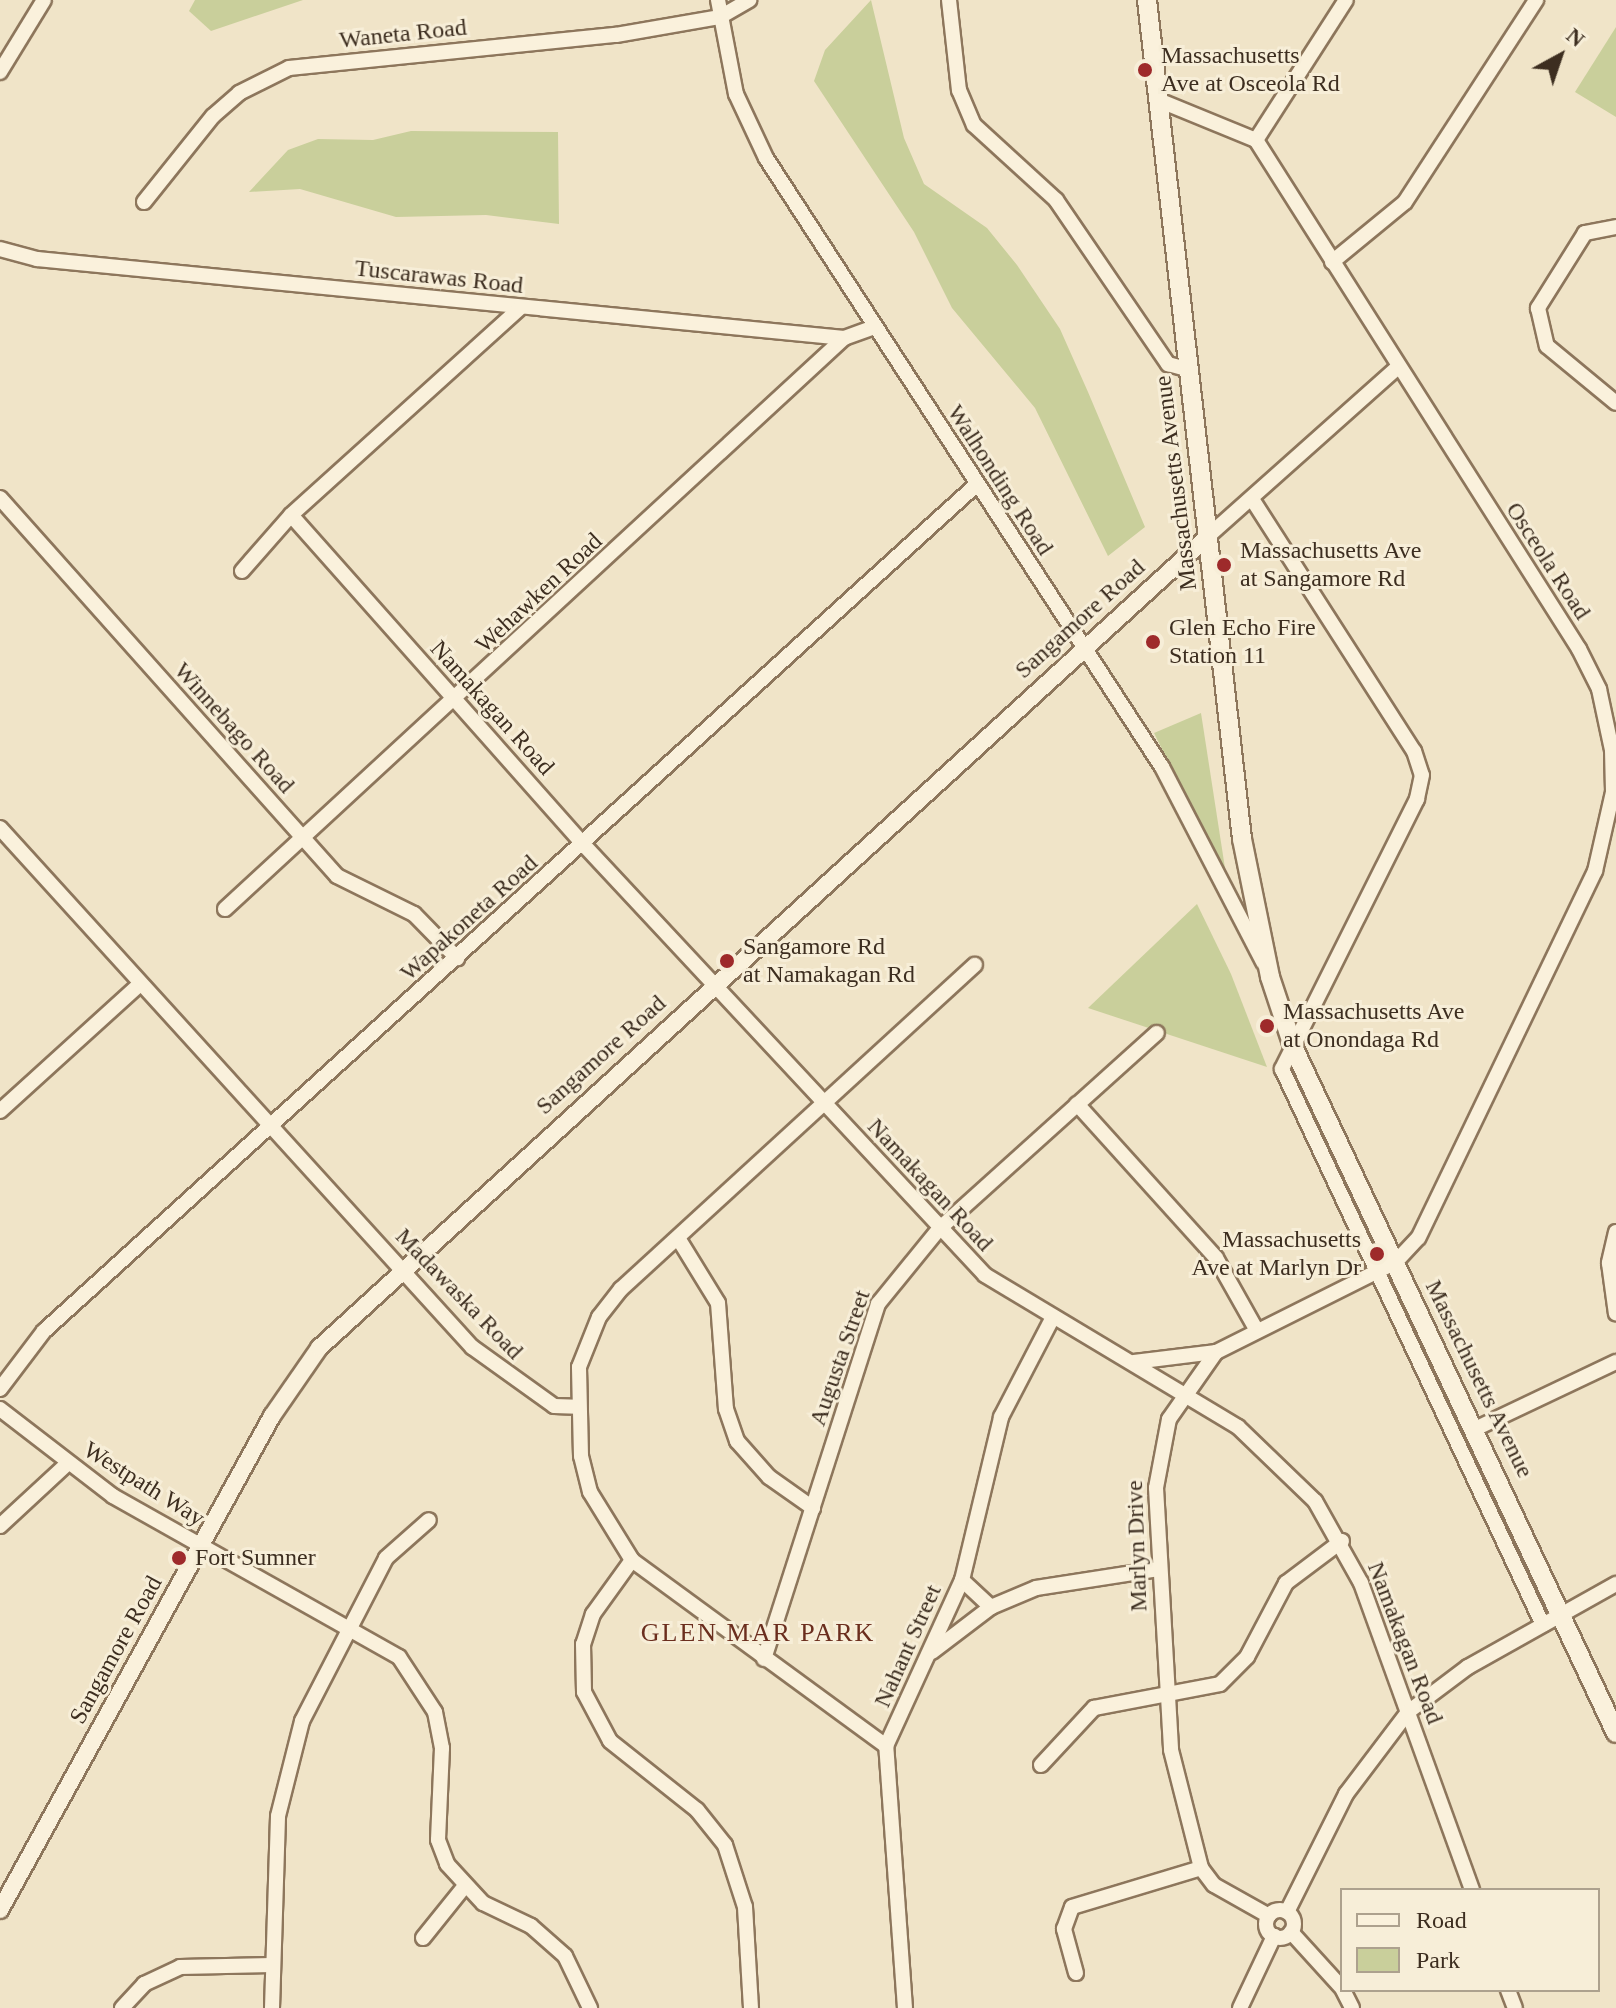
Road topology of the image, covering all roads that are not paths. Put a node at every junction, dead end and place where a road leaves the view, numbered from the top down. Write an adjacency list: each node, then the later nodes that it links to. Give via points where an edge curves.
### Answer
1 (44, 0): 9 (street)
2 (718, 0): 8 (street, Walhonding Road)
3 (749, 0): 8 (street)
4 (949, 0): 20 (street, via 959,90 974,125 1056,200 1168,364)
5 (1147, 0): 10 (main road, Massachusetts Avenue)
6 (1346, 0): 11 (street)
7 (1536, 0): 15 (street, via 1405,202)
8 (720, 17): 12 (street, Waneta Road, via 289,68 239,93 213,116); 17 (street, Walhonding Road, via 750,124)
9 (0, 72)
10 (1158, 100): 11 (street); 20 (main road, Massachusetts Avenue)
11 (1256, 140): 15 (street, Osceola Road)
12 (144, 202)
13 (1616, 227): 21 (street, via 1585,233 1538,308 1547,346)
14 (0, 249): 16 (street, Tuscarawas Road, via 37,259)
15 (1332, 262): 19 (street, Osceola Road)
16 (521, 307): 18 (street, Tuscarawas Road); 25 (street)
17 (874, 327): 18 (street, Tuscarawas Road); 22 (street, Walhonding Road)
18 (844, 338): 29 (street, Wehawken Road)
19 (1397, 368): 24 (street, Sangamore Road); 30 (street, Osceola Road, via 1579,649)
20 (1187, 369): 26 (main road, Massachusetts Avenue)
21 (1616, 403)
22 (975, 486): 28 (street, Walhonding Road); 33 (street, Wapakoneta Road)
23 (0, 498): 32 (street, Winnebago Road)
24 (1252, 499): 26 (street, Sangamore Road); 42 (street, via 1414,751 1422,775 1417,799)
25 (291, 515): 27 (street); 29 (street, Namakagan Road)
26 (1206, 538): 28 (street, Sangamore Road); 38 (main road, Massachusetts Avenue, via 1253,912)
27 (242, 571)
28 (1084, 647): 38 (street, Walhonding Road, via 1162,767); 39 (street, Sangamore Road)
29 (455, 700): 32 (street, Wehawken Road); 33 (street, Namakagan Road)
30 (1612, 718): 50 (street, Osceola Road, via 1613,792 1595,871 1418,1238)
31 (0, 828): 34 (street, Madawaska Road)
32 (303, 838): 35 (street, Wehawken Road); 36 (street, Winnebago Road, via 337,876 414,914)
33 (583, 844): 36 (street, Wapakoneta Road); 39 (street, Namakagan Road)
34 (6, 846): 40 (street, Madawaska Road)
35 (225, 909)
36 (457, 958): 46 (street, Wapakoneta Road)
37 (975, 965): 43 (street)
38 (1270, 977): 42 (main road, Massachusetts Avenue)
39 (716, 983): 43 (street, Namakagan Road); 51 (street, Sangamore Road)
40 (140, 984): 45 (street); 46 (street, Madawaska Road)
41 (1157, 1033): 44 (street, Augusta Street)
42 (1294, 1049): 50 (main road, Massachusetts Avenue); 52 (street, Massachusetts Avenue, via 1282,1069)
43 (825, 1104): 47 (street, Namakagan Road); 49 (street)
44 (1077, 1104): 47 (street, Augusta Street); 55 (street, via 1216,1258)
45 (0, 1111)
46 (271, 1125): 51 (street, Madawaska Road); 59 (street, Wapakoneta Road, via 44,1331)
47 (939, 1229): 54 (street, Namakagan Road, via 985,1275); 65 (street, Augusta Street, via 878,1304)
48 (1616, 1232): 53 (street, via 1609,1263)
49 (678, 1238): 61 (street, via 599,1317 579,1367); 65 (street, via 718,1303 726,1409 737,1441 769,1477)
50 (1396, 1262): 52 (street, Marlyn Drive); 63 (main road, Massachusetts Avenue)
51 (402, 1268): 61 (street, Madawaska Road, via 503,1375 554,1406); 69 (street, Sangamore Road, via 299,1374)
52 (1375, 1272): 55 (street, Marlyn Drive); 77 (street, Massachusetts Avenue)
53 (1616, 1314)
54 (1053, 1317): 57 (street, Namakagan Road); 72 (street, Nahant Street, via 1001,1417)
55 (1256, 1329): 56 (street, Marlyn Drive)
56 (1216, 1352): 57 (street); 60 (street, Marlyn Drive)
57 (1130, 1362): 60 (street, Namakagan Road)
58 (1616, 1362): 63 (street)
59 (0, 1389)
60 (1185, 1395): 68 (street, Namakagan Road, via 1277,1459); 71 (street, Marlyn Drive, via 1157,1463)
61 (577, 1407): 70 (street, via 590,1492)
62 (0, 1409): 64 (street, Westpath Way)
63 (1477, 1428): 75 (main road, Massachusetts Avenue)
64 (68, 1463): 67 (street); 69 (street, Westpath Way)
65 (813, 1508): 79 (street, Augusta Street)
66 (429, 1520): 76 (street, via 386,1558)
67 (0, 1526)
68 (1342, 1541): 80 (street, via 1286,1583 1240,1668 1206,1690); 82 (street, Namakagan Road)
69 (201, 1545): 76 (street, Westpath Way); 89 (street, Sangamore Road)
70 (632, 1560): 79 (street); 101 (street, via 593,1614 583,1644 584,1692 610,1741 697,1810 725,1845 745,1907)
71 (1159, 1569): 74 (street, via 1062,1579); 80 (street, Marlyn Drive)
72 (962, 1580): 74 (street); 78 (street, Nahant Street)
73 (1616, 1584): 75 (street)
74 (991, 1607): 78 (street)
75 (1564, 1614): 77 (street); 81 (main road, Massachusetts Avenue)
76 (347, 1625): 87 (street, Westpath Way, via 399,1657 435,1712 442,1748 438,1840); 95 (street, via 288,1770 274,1864)
77 (1543, 1625): 82 (street)
78 (932, 1652): 84 (street, Nahant Street)
79 (764, 1659): 84 (street)
80 (1165, 1693): 85 (street, via 1094,1708); 86 (street, Marlyn Drive, via 1171,1750)
81 (1611, 1710): 83 (main road, Massachusetts Avenue)
82 (1408, 1712): 88 (street, Namakagan Road); 90 (street, via 1346,1794)
83 (1616, 1733)
84 (886, 1746): 102 (street, Nahant Street)
85 (1041, 1765)
86 (1201, 1868): 91 (street, via 1214,1885); 96 (street, via 1072,1907 1064,1929)
87 (464, 1887): 94 (street); 100 (street, via 531,1926 565,1956)
88 (1471, 1888)
89 (0, 1910)
90 (1287, 1912): 91 (street); 92 (street)
91 (1269, 1916): 93 (street)
92 (1291, 1932): 93 (street); 97 (street)
93 (1274, 1936): 103 (street)
94 (423, 1938)
95 (272, 1965): 98 (street, via 180,1967 144,1984); 99 (street)
96 (1076, 1973)
97 (1340, 1987)
98 (122, 2008)
99 (272, 2008)
100 (590, 2008)
101 (751, 2008)
102 (905, 2008)
103 (1240, 2008)

